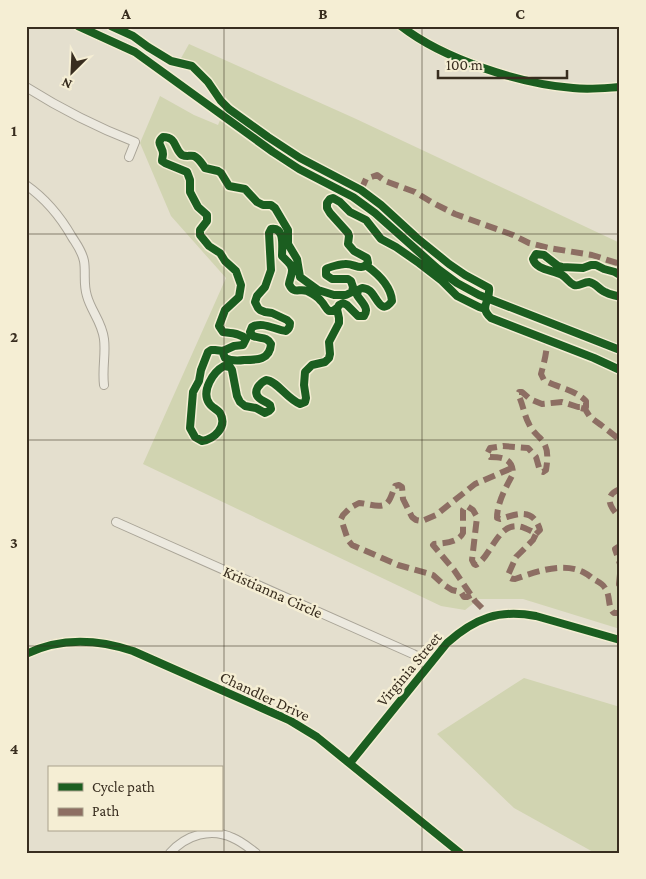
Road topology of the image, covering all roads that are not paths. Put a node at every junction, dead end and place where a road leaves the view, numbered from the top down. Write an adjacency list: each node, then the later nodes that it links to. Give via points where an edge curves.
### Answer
1 (78, 26): 7 (street, via 142,57 273,152 365,205 457,283 483,297)
2 (401, 26): 4 (street, via 430,45 514,78 575,89)
3 (26, 87): 5 (street, via 90,124 135,142)
4 (620, 87)
5 (128, 157)
6 (26, 185): 8 (street, via 58,215 79,246 86,294 104,337)
7 (620, 350)
8 (104, 385)
9 (116, 522): 12 (street, Kristianna Circle)
10 (620, 640): 12 (street, Virginia Street, via 536,616 498,614 466,627)
11 (26, 654): 13 (street, Chandler Drive, via 41,648 85,641 133,651 289,720)
12 (430, 663): 13 (street, Virginia Street)
13 (350, 763): 16 (street, Chandler Drive)
14 (170, 853): 15 (street, via 185,840 210,833 234,838)
15 (256, 853)
16 (460, 853)

